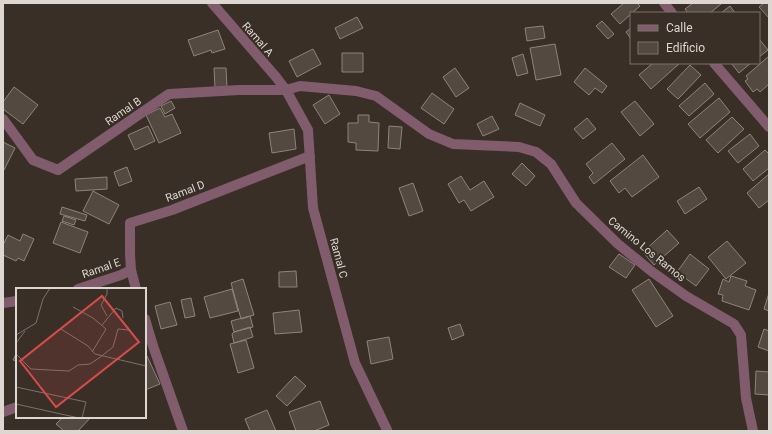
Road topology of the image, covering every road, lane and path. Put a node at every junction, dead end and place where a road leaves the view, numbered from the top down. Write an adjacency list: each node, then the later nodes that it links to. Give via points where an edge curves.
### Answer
1 (212, 3): 5 (street, Ramal A)
2 (664, 3): 3 (street)
3 (671, 12)
4 (715, 64): 7 (street)
5 (286, 90): 6 (street, Ramal B, via 169,94 58,170 34,160); 8 (street, Ramal C, via 308,130); 19 (street, Camino Los Ramos, via 300,86 356,91 376,96 429,134 453,144 519,147 536,152 551,164 576,203 618,244 686,296 734,324 741,335 746,398)
6 (3, 119)
7 (769, 127)
8 (310, 156): 9 (street, Ramal D, via 130,224); 17 (street, Ramal C, via 313,208 355,363)
9 (131, 270): 10 (street, Ramal E); 11 (street, Ramal D)
10 (81, 288)
11 (136, 288)
12 (16, 301): 13 (street)
13 (3, 303)
14 (146, 322): 18 (street)
15 (16, 407): 16 (street)
16 (3, 412)
17 (387, 430)
18 (183, 431)
19 (754, 431)

